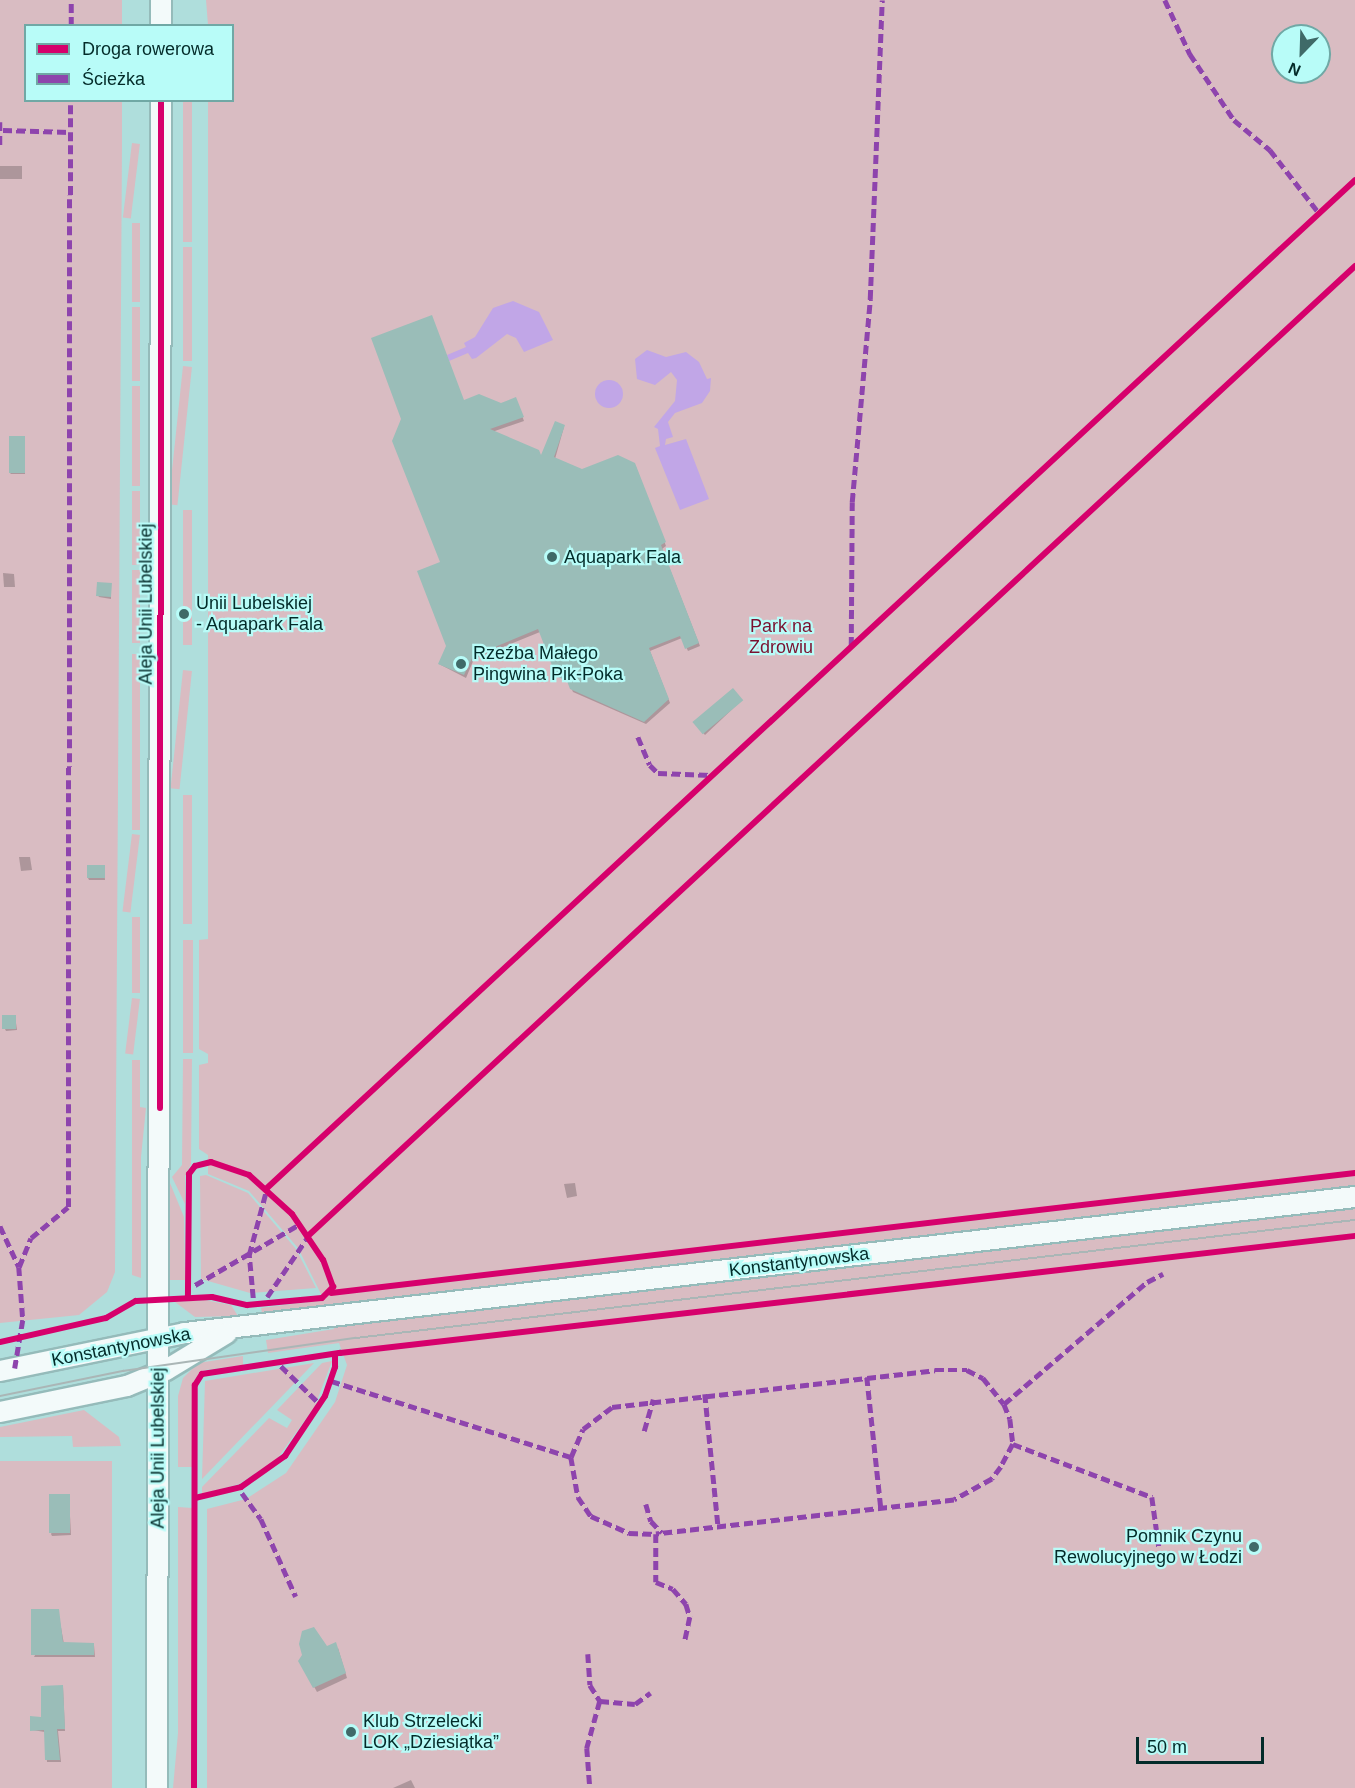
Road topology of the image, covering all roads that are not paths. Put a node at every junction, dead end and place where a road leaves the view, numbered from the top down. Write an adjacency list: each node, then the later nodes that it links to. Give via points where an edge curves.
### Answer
1 (161, 0): 2 (street)
2 (161, 24)
3 (161, 102): 6 (street, Aleja Unii Lubelskiej)
4 (1355, 1197): 5 (street, Konstantynowska)
5 (243, 1327): 6 (street, Konstantynowska); 8 (street, Konstantynowska, via 213,1340)
6 (158, 1337): 7 (street, Konstantynowska); 8 (street, Aleja Unii Lubelskiej)
7 (0, 1371)
8 (158, 1374): 9 (street, Konstantynowska, via 110,1392); 10 (street, Aleja Unii Lubelskiej)
9 (0, 1412)
10 (157, 1788)

